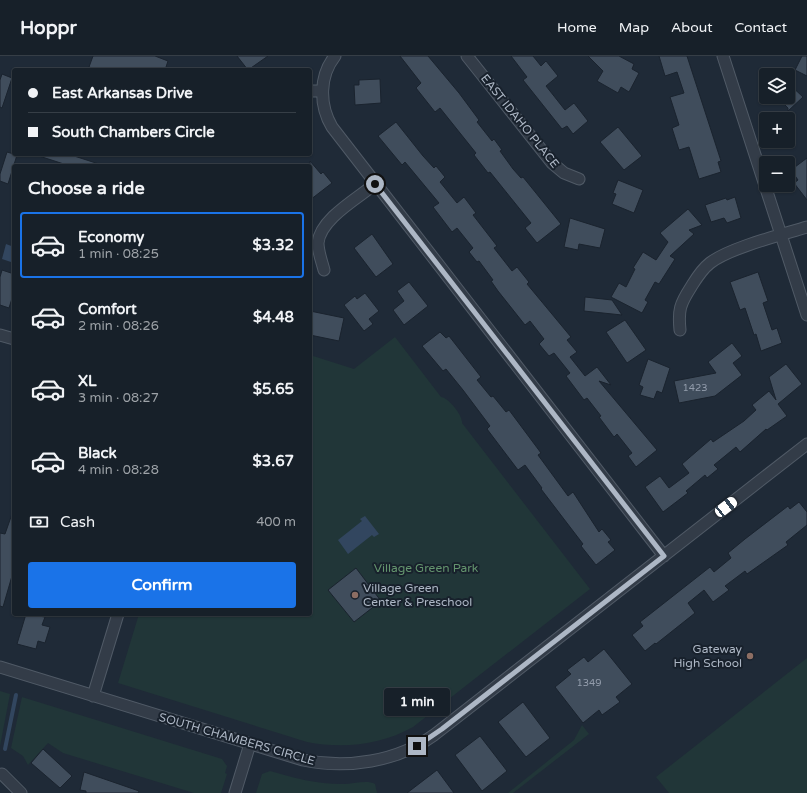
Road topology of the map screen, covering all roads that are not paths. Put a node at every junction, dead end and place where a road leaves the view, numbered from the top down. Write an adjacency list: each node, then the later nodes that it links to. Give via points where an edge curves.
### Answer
1 (335, 56): 5 (street, via 326,74)
2 (468, 56): 6 (street, EAST IDAHO PLACE, via 552,162 564,173)
3 (723, 56): 9 (street)
4 (312, 91): 5 (street)
5 (322, 91): 7 (street, via 324,109 329,122)
6 (578, 179)
7 (375, 184): 10 (street, via 334,216 322,230 318,245); 16 (street)
8 (807, 227): 9 (street)
9 (781, 236): 11 (street); 12 (street, via 725,254 705,268 680,307)
10 (324, 270)
11 (807, 315)
12 (680, 330)
13 (0, 335): 14 (street)
14 (12, 338)
15 (807, 444): 16 (street, SOUTH CHAMBERS CIRCLE)
16 (664, 556): 20 (street, SOUTH CHAMBERS CIRCLE, via 438,732 413,748 369,761 334,764 303,760)
17 (117, 616): 19 (street)
18 (0, 667): 19 (street, SOUTH CHAMBERS CIRCLE)
19 (93, 696): 20 (street, SOUTH CHAMBERS CIRCLE)
20 (250, 744): 23 (street)
21 (2, 774): 22 (street)
22 (21, 793)
23 (235, 793)

